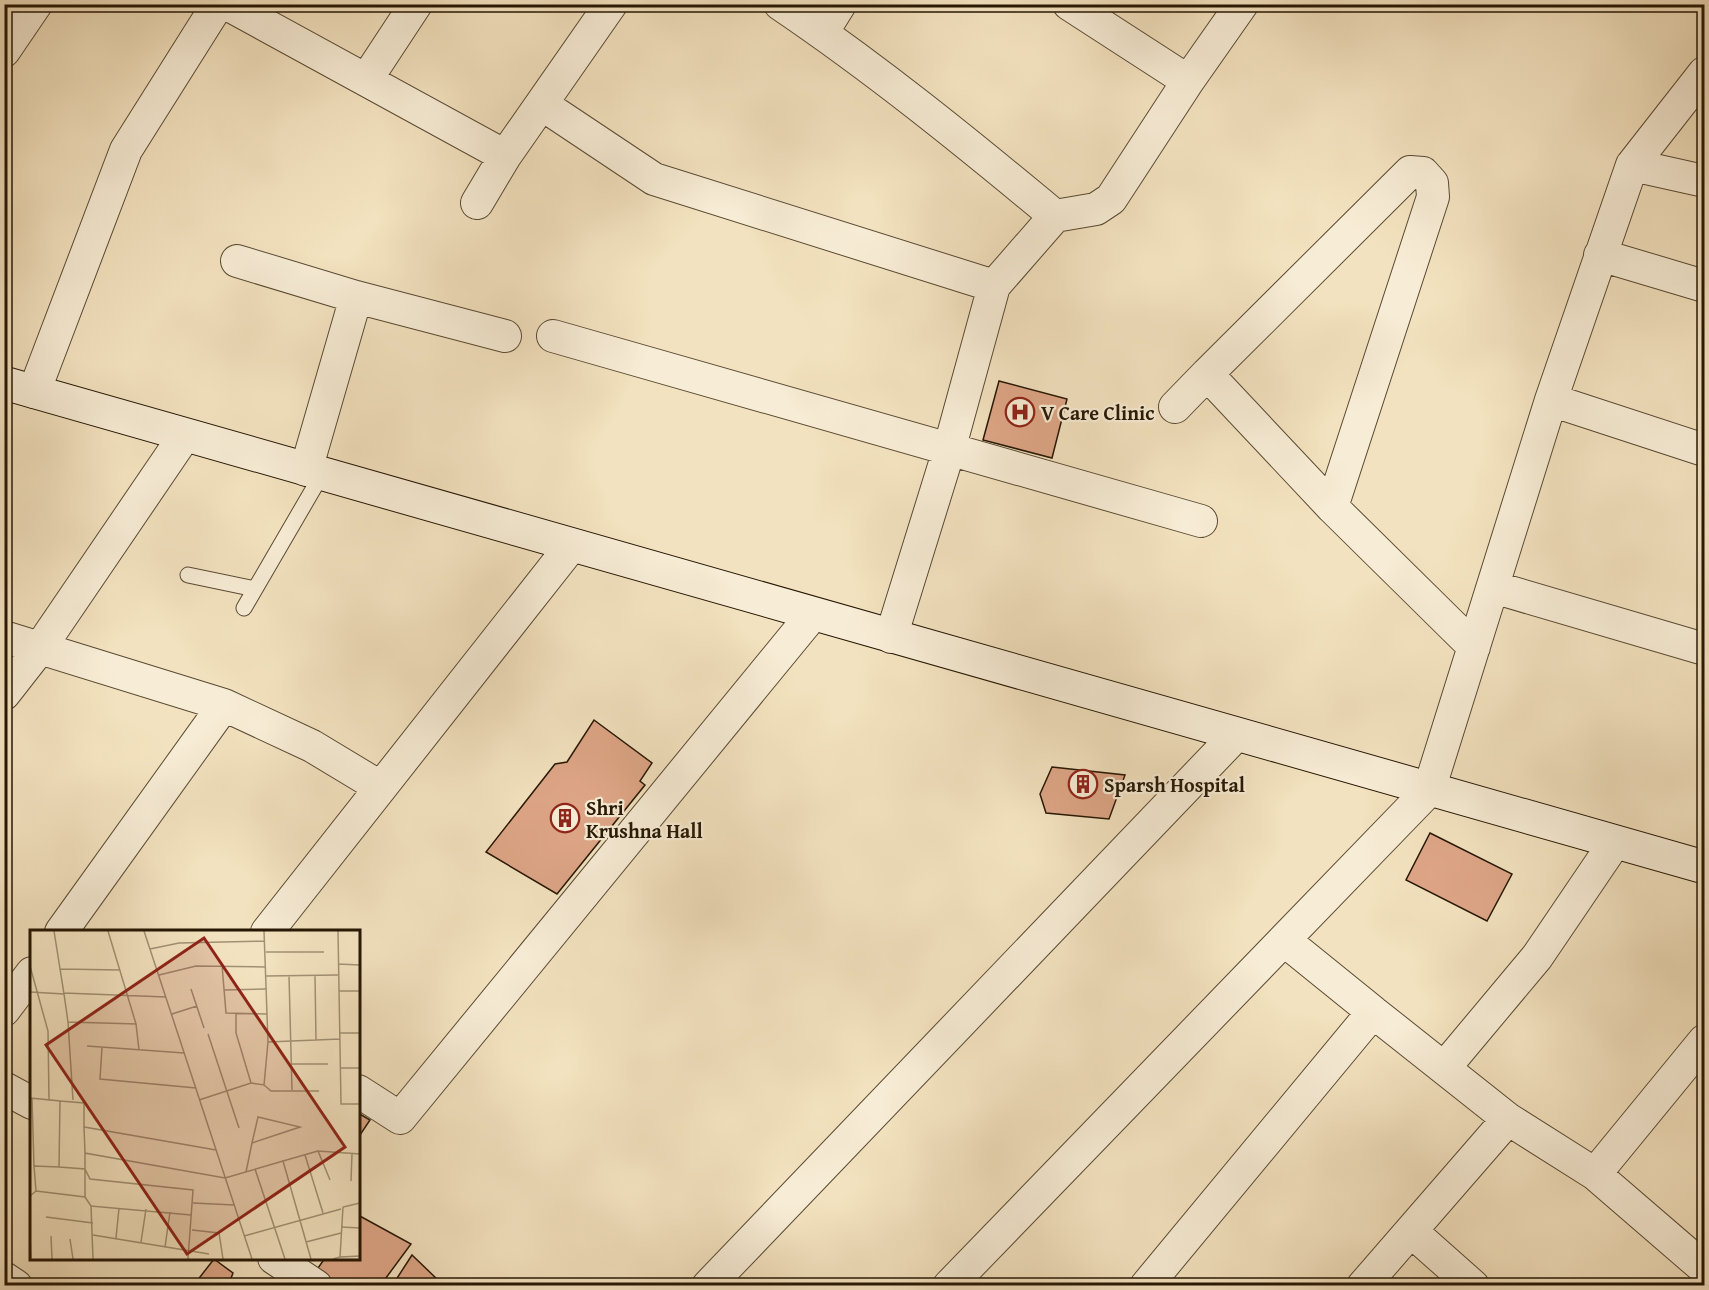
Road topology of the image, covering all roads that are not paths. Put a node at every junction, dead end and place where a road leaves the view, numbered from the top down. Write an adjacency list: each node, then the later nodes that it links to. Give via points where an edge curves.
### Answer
1 (36, 4): 11 (street)
2 (218, 4): 29 (street, via 126,150)
3 (227, 4): 13 (street)
4 (416, 4): 13 (street)
5 (611, 4): 15 (street)
6 (780, 4): 10 (street)
7 (840, 4): 10 (street)
8 (1069, 4): 14 (street)
9 (1242, 4): 14 (street)
10 (822, 33): 20 (street, via 980,153)
11 (4, 51)
12 (1704, 73): 17 (street)
13 (366, 80): 16 (street)
14 (1188, 81): 20 (street, via 1111,199 1096,209)
15 (543, 105): 16 (street); 23 (street, via 654,179)
16 (505, 156): 19 (street)
17 (1632, 165): 18 (street); 21 (street)
18 (1704, 181)
19 (477, 203)
20 (1055, 216): 23 (street)
21 (1600, 255): 24 (street); 30 (street)
22 (237, 261): 25 (street)
23 (993, 286): 33 (street)
24 (1704, 286)
25 (356, 297): 26 (street); 35 (street)
26 (505, 336)
27 (553, 336): 33 (street)
28 (1207, 374): 31 (street); 36 (street); 36 (street, via 1410,172 1423,173 1432,183 1433,197)
29 (19, 387): 32 (street)
30 (1551, 400): 34 (street); 40 (street)
31 (1175, 407)
32 (185, 435): 35 (street); 47 (street)
33 (949, 450): 37 (street); 45 (street)
34 (1704, 450)
35 (314, 472): 38 (street); 41 (lane)
36 (1332, 507): 46 (street)
37 (1201, 521)
38 (570, 546): 43 (street); 52 (street)
39 (188, 575): 41 (lane)
40 (1493, 587): 46 (street); 48 (street)
41 (255, 589): 42 (lane)
42 (244, 608)
43 (812, 615): 45 (street); 65 (street, via 400,1118)
44 (4, 637): 47 (street)
45 (891, 637): 51 (street)
46 (1474, 647): 53 (street)
47 (39, 648): 49 (street); 50 (street)
48 (1704, 649)
49 (4, 694)
50 (224, 705): 52 (street, via 312,746); 56 (street)
51 (1236, 735): 53 (street); 75 (street)
52 (380, 787): 57 (street)
53 (1429, 790): 54 (street); 58 (street)
54 (1615, 842): 55 (street); 63 (street, via 1537,957)
55 (1704, 867)
56 (62, 930)
57 (269, 930)
58 (1284, 940): 61 (street); 76 (street)
59 (30, 976): 60 (street)
60 (4, 1010)
61 (1373, 1012): 63 (street); 77 (street)
62 (1704, 1041): 68 (street)
63 (1445, 1067): 67 (street)
64 (4, 1088): 66 (street)
65 (360, 1092)
66 (30, 1102)
67 (1508, 1119): 68 (street); 69 (street)
68 (1595, 1174): 71 (street)
69 (1411, 1231): 78 (street); 79 (street)
70 (277, 1260): 74 (street)
71 (1704, 1269): 80 (street)
72 (4, 1278): 73 (street)
73 (16, 1286)
74 (316, 1286)
75 (708, 1286)
76 (949, 1286)
77 (1146, 1286)
78 (1363, 1286)
79 (1473, 1286)
80 (1688, 1286)

